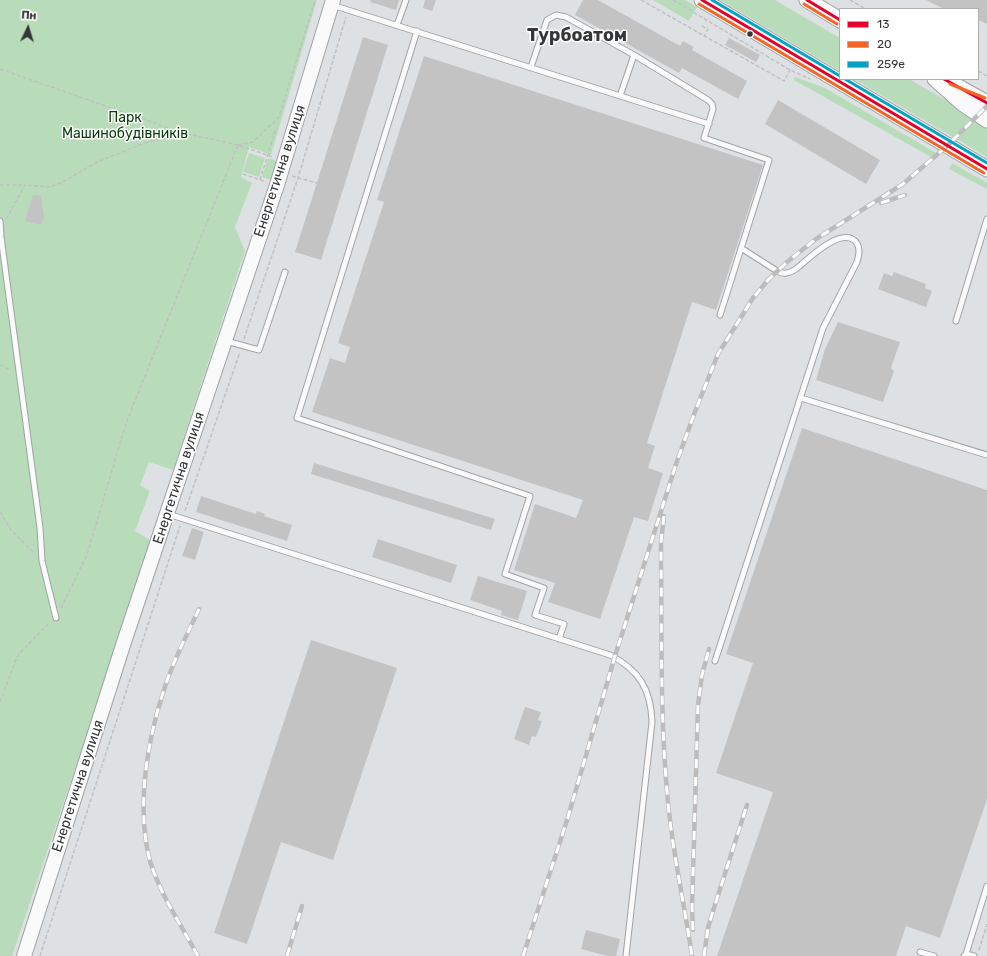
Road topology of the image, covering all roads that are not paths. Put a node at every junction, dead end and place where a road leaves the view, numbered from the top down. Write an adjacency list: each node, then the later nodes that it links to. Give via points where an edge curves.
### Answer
1 (406, 0): 6 (lane)
2 (702, 0): 18 (main road)
3 (807, 0): 5 (main road)
4 (332, 2): 6 (lane, via 348,10); 26 (street, Енергетична вулиця)
5 (839, 19)
6 (397, 25): 7 (lane)
7 (417, 30): 9 (lane); 31 (lane, via 296,418 530,496 505,574 544,588 535,615 564,624)
8 (634, 55): 9 (lane, via 570,19 556,15 545,23); 14 (lane); 17 (lane, via 708,100 713,109)
9 (531, 67): 14 (lane)
10 (936, 80): 16 (main road, via 968,108)
11 (946, 80): 15 (main road)
12 (954, 80): 13 (main road)
13 (987, 93)
14 (620, 96): 17 (lane)
15 (987, 103)
16 (987, 120)
17 (709, 124): 22 (lane, via 704,138 769,160)
18 (987, 170)
19 (987, 219): 25 (lane)
20 (0, 221): 21 (lane)
21 (1, 237): 30 (lane, via 40,528 42,561)
22 (741, 248): 24 (lane); 27 (lane, via 783,274 796,269 833,241 851,239 858,246 859,257 823,328)
23 (285, 272): 26 (lane, via 259,350)
24 (720, 315)
25 (956, 321)
26 (225, 340): 29 (street, Енергетична вулиця)
27 (801, 398): 28 (lane); 32 (lane)
28 (987, 455)
29 (167, 513): 31 (lane); 36 (street, Енергетична вулиця)
30 (55, 618)
31 (559, 639): 37 (lane, via 610,655 625,664 637,674 650,698 652,729)
32 (716, 661)
33 (987, 886): 35 (lane)
34 (920, 952): 38 (lane)
35 (965, 955): 39 (lane)
36 (24, 956)
37 (626, 956)
38 (934, 956)
39 (974, 956)

